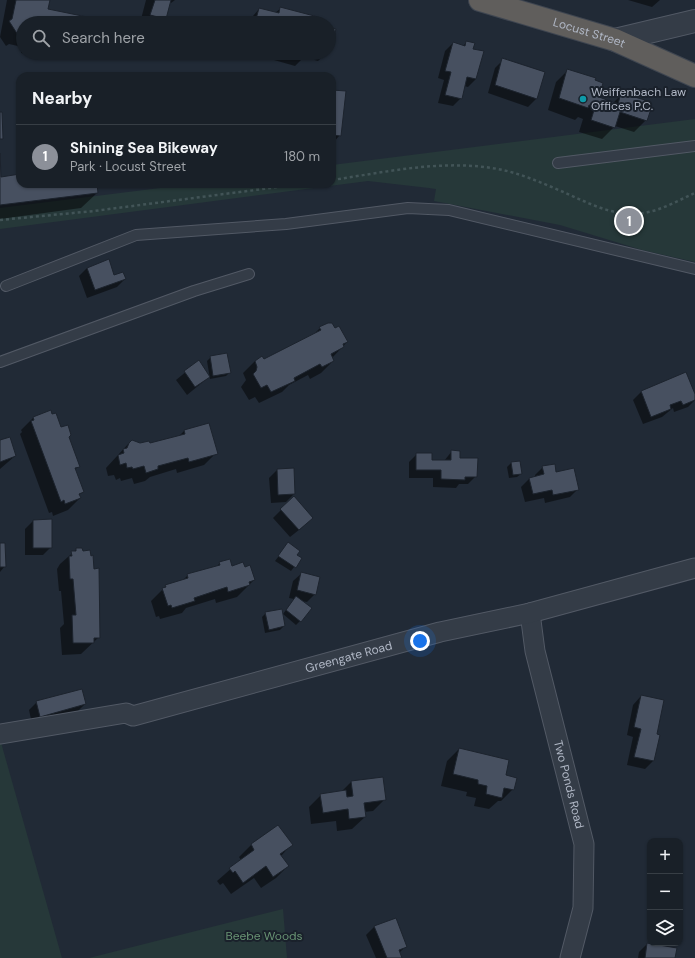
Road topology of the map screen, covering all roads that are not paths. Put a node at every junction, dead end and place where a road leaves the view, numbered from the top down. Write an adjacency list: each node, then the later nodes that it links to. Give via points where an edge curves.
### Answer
1 (480, 0): 2 (highway, Locust Street)
2 (521, 6): 4 (highway, Locust Street)
3 (695, 21): 4 (street)
4 (616, 40): 5 (highway, Locust Street)
5 (695, 76)
6 (695, 146): 7 (lane)
7 (558, 163)
8 (695, 268): 10 (lane, via 450,210 408,208 286,224 136,235)
9 (249, 274): 11 (lane, via 194,291)
10 (6, 286)
11 (0, 362)
12 (695, 568): 13 (street, Greengate Road)
13 (530, 613): 14 (street, Greengate Road, via 434,634 133,716 126,713); 15 (street, Two Ponds Road, via 535,651 584,844 583,908)
14 (0, 733)
15 (570, 958)

